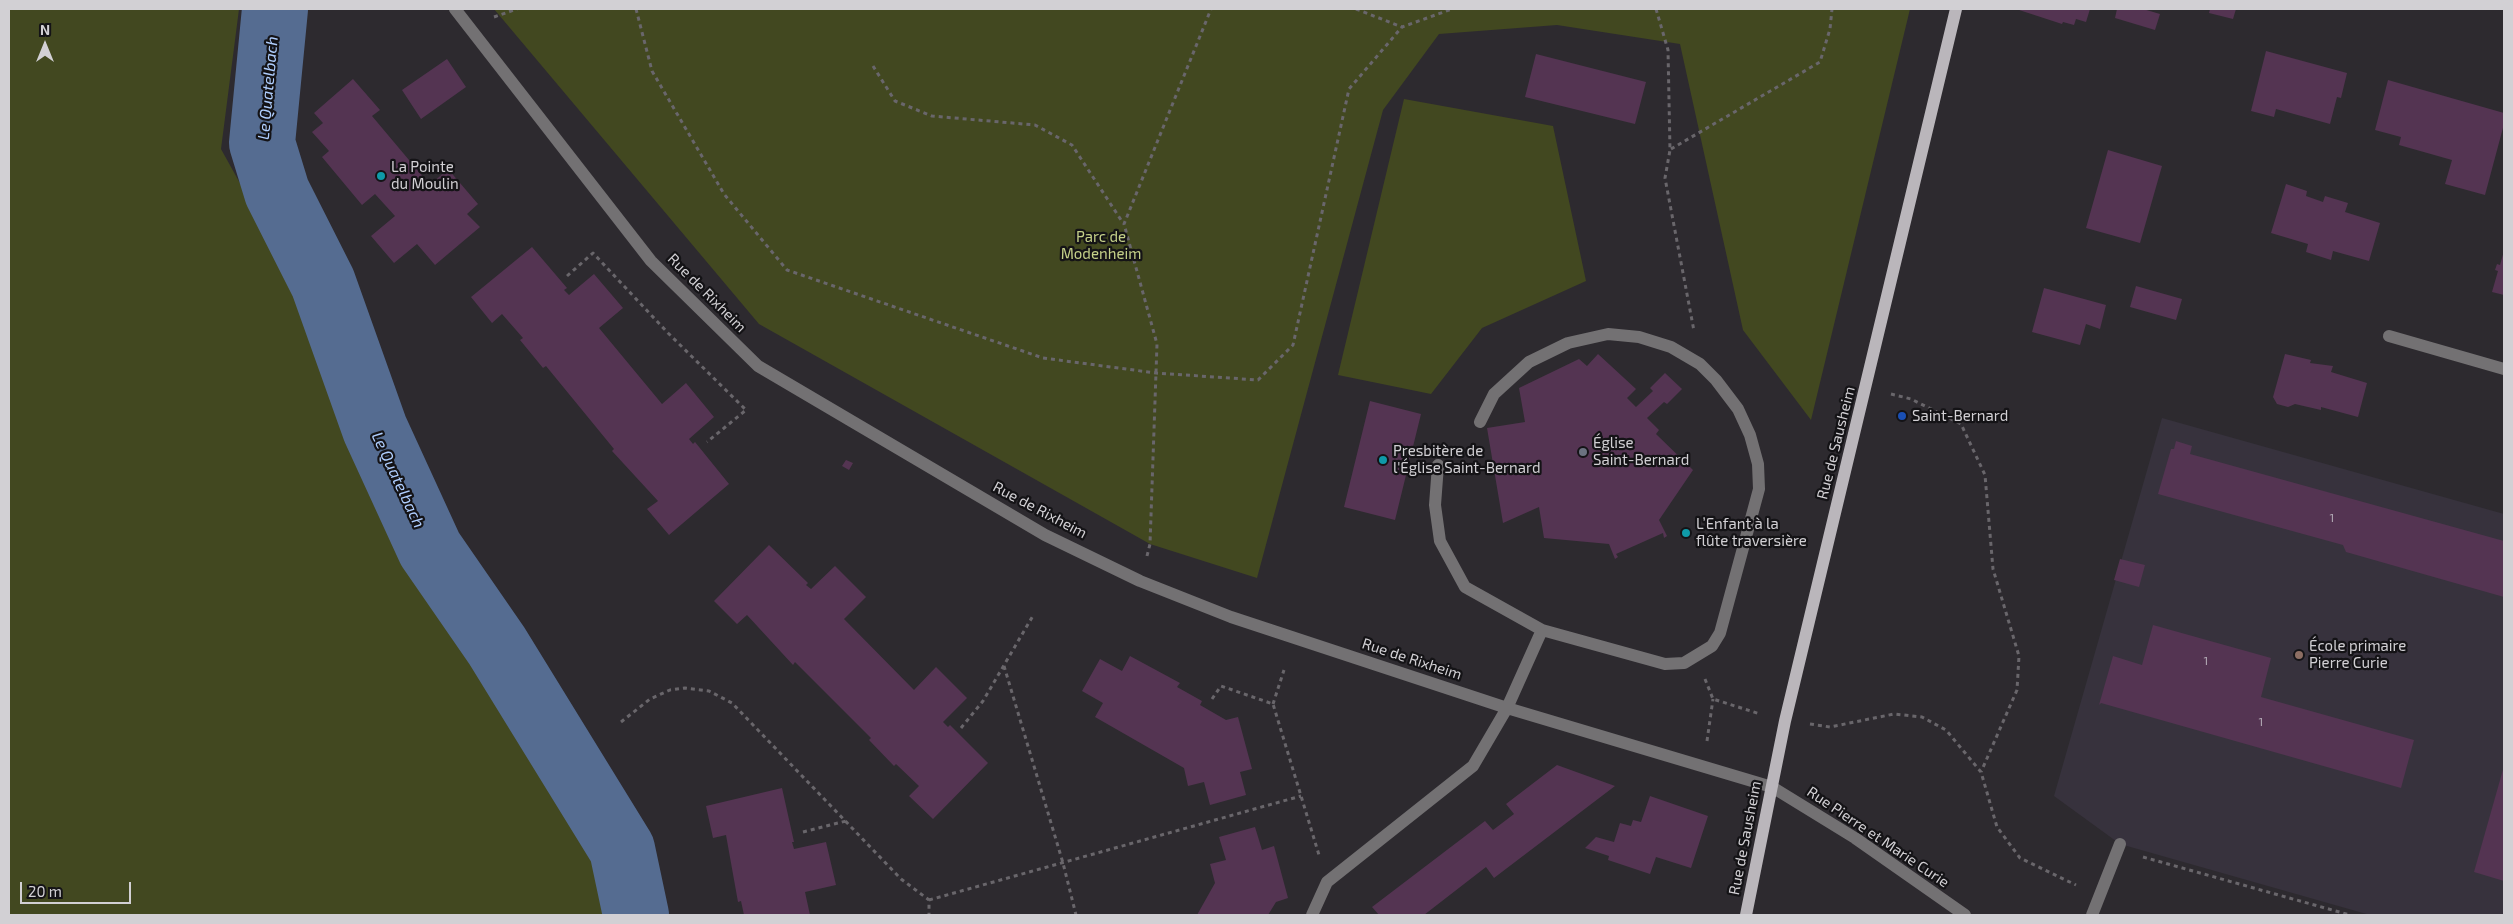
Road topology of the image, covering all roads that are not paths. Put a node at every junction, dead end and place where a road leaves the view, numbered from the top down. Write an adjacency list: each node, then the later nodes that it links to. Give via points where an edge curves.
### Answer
1 (455, 9): 8 (street, Rue de Rixheim, via 652,261 758,366 1045,535 1140,582 1231,617)
2 (1956, 9): 9 (main road, Rue de Sausheim)
3 (2389, 336): 4 (street)
4 (2504, 369)
5 (1480, 422): 7 (street, via 1494,394 1529,362 1568,343 1608,334 1639,337 1671,347 1700,364 1738,409 1750,435 1758,464 1759,489 1720,633 1712,646 1684,663 1665,664)
6 (1438, 465): 7 (street, via 1435,506 1440,541 1465,587)
7 (1542, 630): 8 (street)
8 (1507, 708): 9 (street, Rue de Rixheim); 11 (street, via 1473,766 1327,882)
9 (1772, 786): 12 (main road, Rue de Sausheim); 13 (street, Rue Pierre et Marie Curie, via 1855,838)
10 (2119, 847): 14 (street)
11 (1312, 915)
12 (1746, 915)
13 (1965, 915)
14 (2092, 915)

